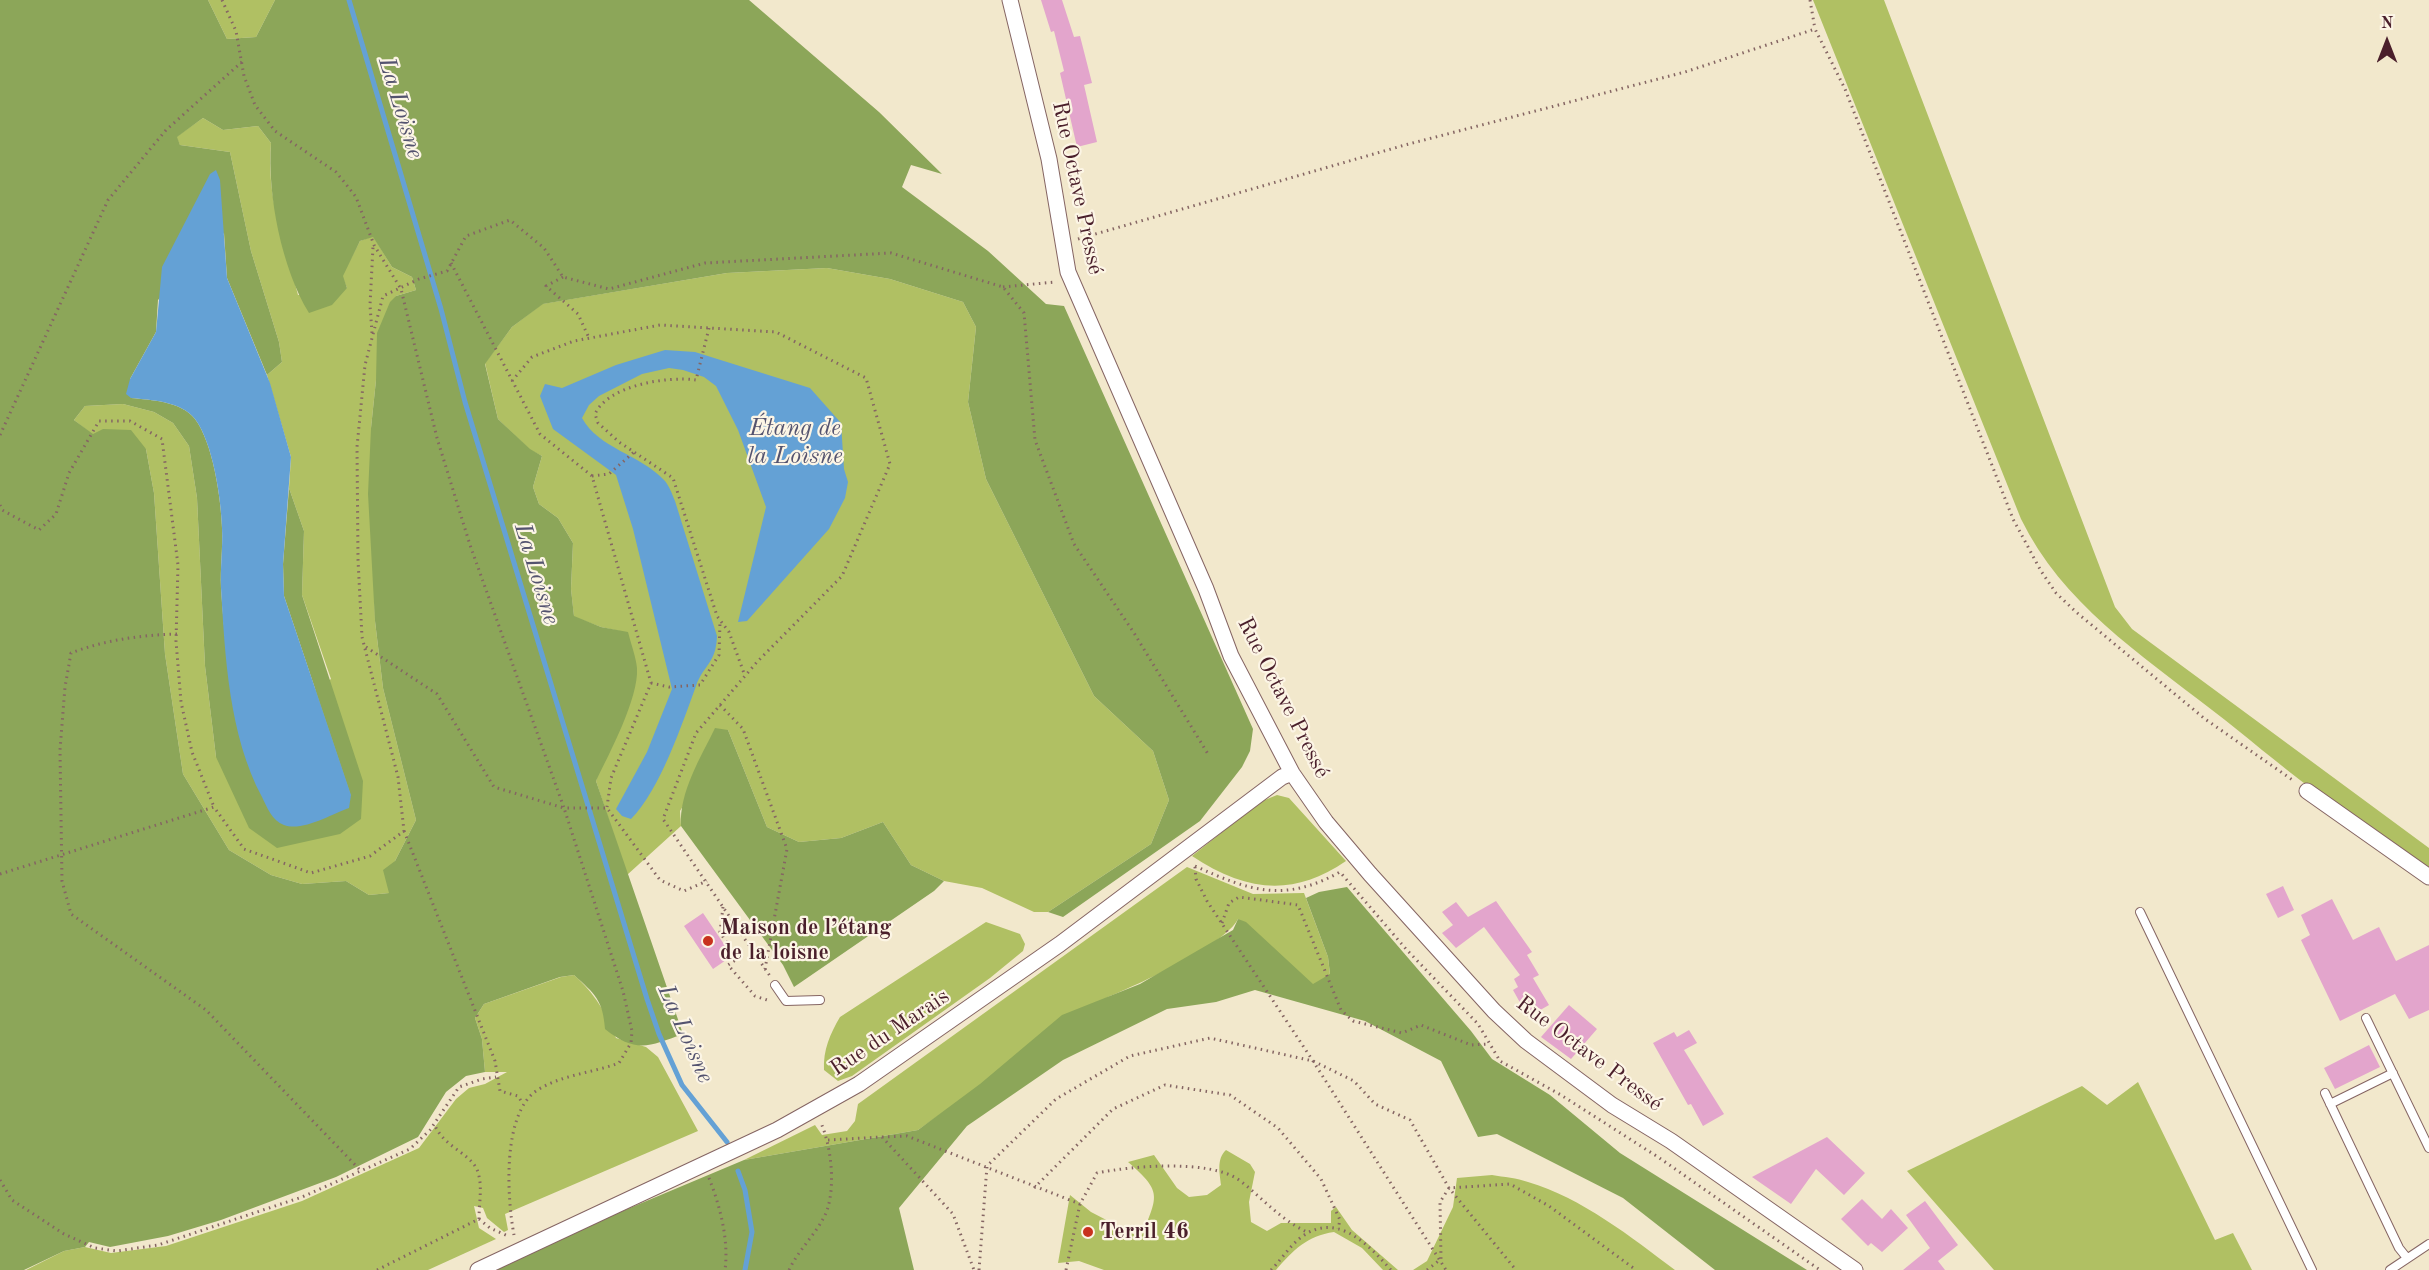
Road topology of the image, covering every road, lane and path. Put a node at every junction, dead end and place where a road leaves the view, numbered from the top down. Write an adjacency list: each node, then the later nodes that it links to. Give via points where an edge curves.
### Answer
1 (222, 0): 5 (path, via 236,31)
2 (1010, 0): 6 (street, Rue Octave Pressé, via 1049,159)
3 (1810, 0): 4 (path)
4 (1815, 28): 6 (path, via 1685,72 1405,145 1117,225); 29 (path, via 1845,89 2013,519 2041,571 2076,612 2163,685)
5 (243, 61): 7 (path, via 244,76 262,117 275,131 336,172 356,196); 17 (path, via 166,130 108,200)
6 (1062, 244): 9 (street, Rue Octave Pressé)
7 (374, 245): 12 (path); 14 (path)
8 (451, 263): 10 (path, via 466,236 510,220 544,248); 12 (path, via 443,272); 16 (path)
9 (1068, 272): 11 (path, via 1055,282); 28 (street, Rue Octave Pressé, via 1206,589 1231,656)
10 (562, 277): 11 (path, via 609,289 705,262 891,253); 15 (path, via 546,286 578,314)
11 (1003, 287): 27 (path, via 1024,313 1035,440 1074,544)
12 (401, 289): 14 (path, via 383,296); 31 (path, via 434,427 463,524)
13 (709, 328): 15 (path, via 660,325); 18 (path, via 696,380 680,377 640,384 598,407 598,423); 24 (path, via 776,332 866,378 890,464 842,576)
14 (372, 338): 23 (path, via 365,365 357,447)
15 (589, 338): 16 (path, via 532,357)
16 (512, 381): 19 (path, via 540,434)
17 (0, 435)
18 (634, 452): 19 (path, via 609,474); 21 (path, via 673,478)
19 (592, 476): 25 (path)
20 (0, 505): 22 (path, via 2,510 39,530 56,514 69,473 99,421 130,421 162,439 178,565)
21 (720, 620): 24 (path, via 729,632); 25 (path, via 719,655 700,685 669,687)
22 (177, 634): 30 (path, via 186,726); 34 (path, via 94,644 71,653 60,750)
23 (364, 646): 31 (path, via 437,694 494,787); 33 (path, via 398,777)
24 (745, 676): 26 (path)
25 (651, 683): 32 (path, via 611,778)
26 (720, 705): 38 (path, via 696,733 663,819); 42 (path, via 743,729 787,849)
27 (1208, 754)
28 (1292, 773): 35 (street, Rue du Marais); 86 (street, Rue Octave Pressé, via 1326,822 1370,874 1526,1041 1612,1105 1671,1141)
29 (2307, 790): 37 (street)
30 (214, 807): 33 (path, via 244,849 310,873 370,856); 34 (path)
31 (564, 808): 32 (path); 52 (path, via 615,961 632,1031 631,1043 619,1063 557,1081 536,1091)
32 (605, 808): 38 (path, via 660,880 684,891)
33 (404, 831): 50 (path, via 467,985 495,1061)
34 (63, 854): 36 (path); 61 (path, via 62,881 71,914 206,1010)
35 (1180, 855): 41 (path, via 1195,866 1196,879); 54 (street, Rue du Marais, via 859,1084)
36 (0, 874)
37 (2429, 877)
38 (707, 881): 39 (path)
39 (724, 905): 42 (path); 44 (path, via 720,932 737,958 728,965 755,996 778,1003)
40 (2140, 912): 87 (lane)
41 (1222, 923): 47 (path, via 1228,903 1239,897 1298,905 1341,1010 1353,1021 1402,1033 1421,1025 1471,1045); 48 (path)
42 (765, 969): 43 (path)
43 (775, 985): 44 (lane)
44 (786, 1000): 45 (lane)
45 (820, 1000)
46 (2366, 1018): 49 (lane)
47 (1490, 1044)
48 (1314, 1061): 60 (path, via 1210,1038 1130,1056 1056,1098); 64 (path, via 1354,1081 1375,1104 1410,1120); 72 (path)
49 (2393, 1073): 53 (lane); 58 (lane)
50 (496, 1077): 52 (path, via 500,1091 518,1096); 55 (path, via 459,1087)
51 (2325, 1093): 53 (lane)
52 (523, 1104): 69 (path, via 512,1135 510,1203)
53 (2330, 1104): 71 (lane)
54 (815, 1109): 57 (path); 59 (street, Rue du Marais)
55 (434, 1122): 61 (path, via 410,1149); 66 (path, via 438,1135 476,1167)
56 (882, 1137): 57 (path); 60 (path, via 907,1136); 77 (path, via 953,1214)
57 (828, 1140): 76 (path, via 832,1181 824,1218)
58 (2429, 1148)
59 (703, 1166): 69 (street, Rue du Marais); 75 (path, via 716,1196 727,1255)
60 (987, 1166): 63 (path); 78 (path)
61 (360, 1170): 62 (path, via 302,1197 158,1245 117,1251 95,1248 63,1234 12,1200)
62 (0, 1180)
63 (1034, 1188): 65 (path); 67 (path, via 1113,1109 1165,1084 1230,1095 1278,1128 1321,1179 1340,1221)
64 (1449, 1188): 72 (path, via 1440,1202); 84 (path); 85 (path, via 1510,1184 1558,1212)
65 (1080, 1204): 68 (path, via 1097,1173 1120,1168 1218,1170 1237,1179 1289,1224); 79 (path)
66 (479, 1219): 69 (path); 73 (path)
67 (1338, 1228): 68 (path); 81 (path, via 1355,1235)
68 (1309, 1233): 80 (path)
69 (517, 1243): 74 (street, Rue du Marais)
70 (2429, 1244): 71 (lane)
71 (2407, 1258): 88 (lane)
72 (1441, 1259): 82 (path); 83 (path)
73 (377, 1270)
74 (478, 1270)
75 (725, 1270)
76 (789, 1270)
77 (974, 1270)
78 (979, 1270)
79 (1066, 1270)
80 (1271, 1270)
81 (1392, 1270)
82 (1427, 1270)
83 (1446, 1270)
84 (1516, 1270)
85 (1636, 1270)
86 (1855, 1270)
87 (2312, 1270)
88 (2390, 1270)

